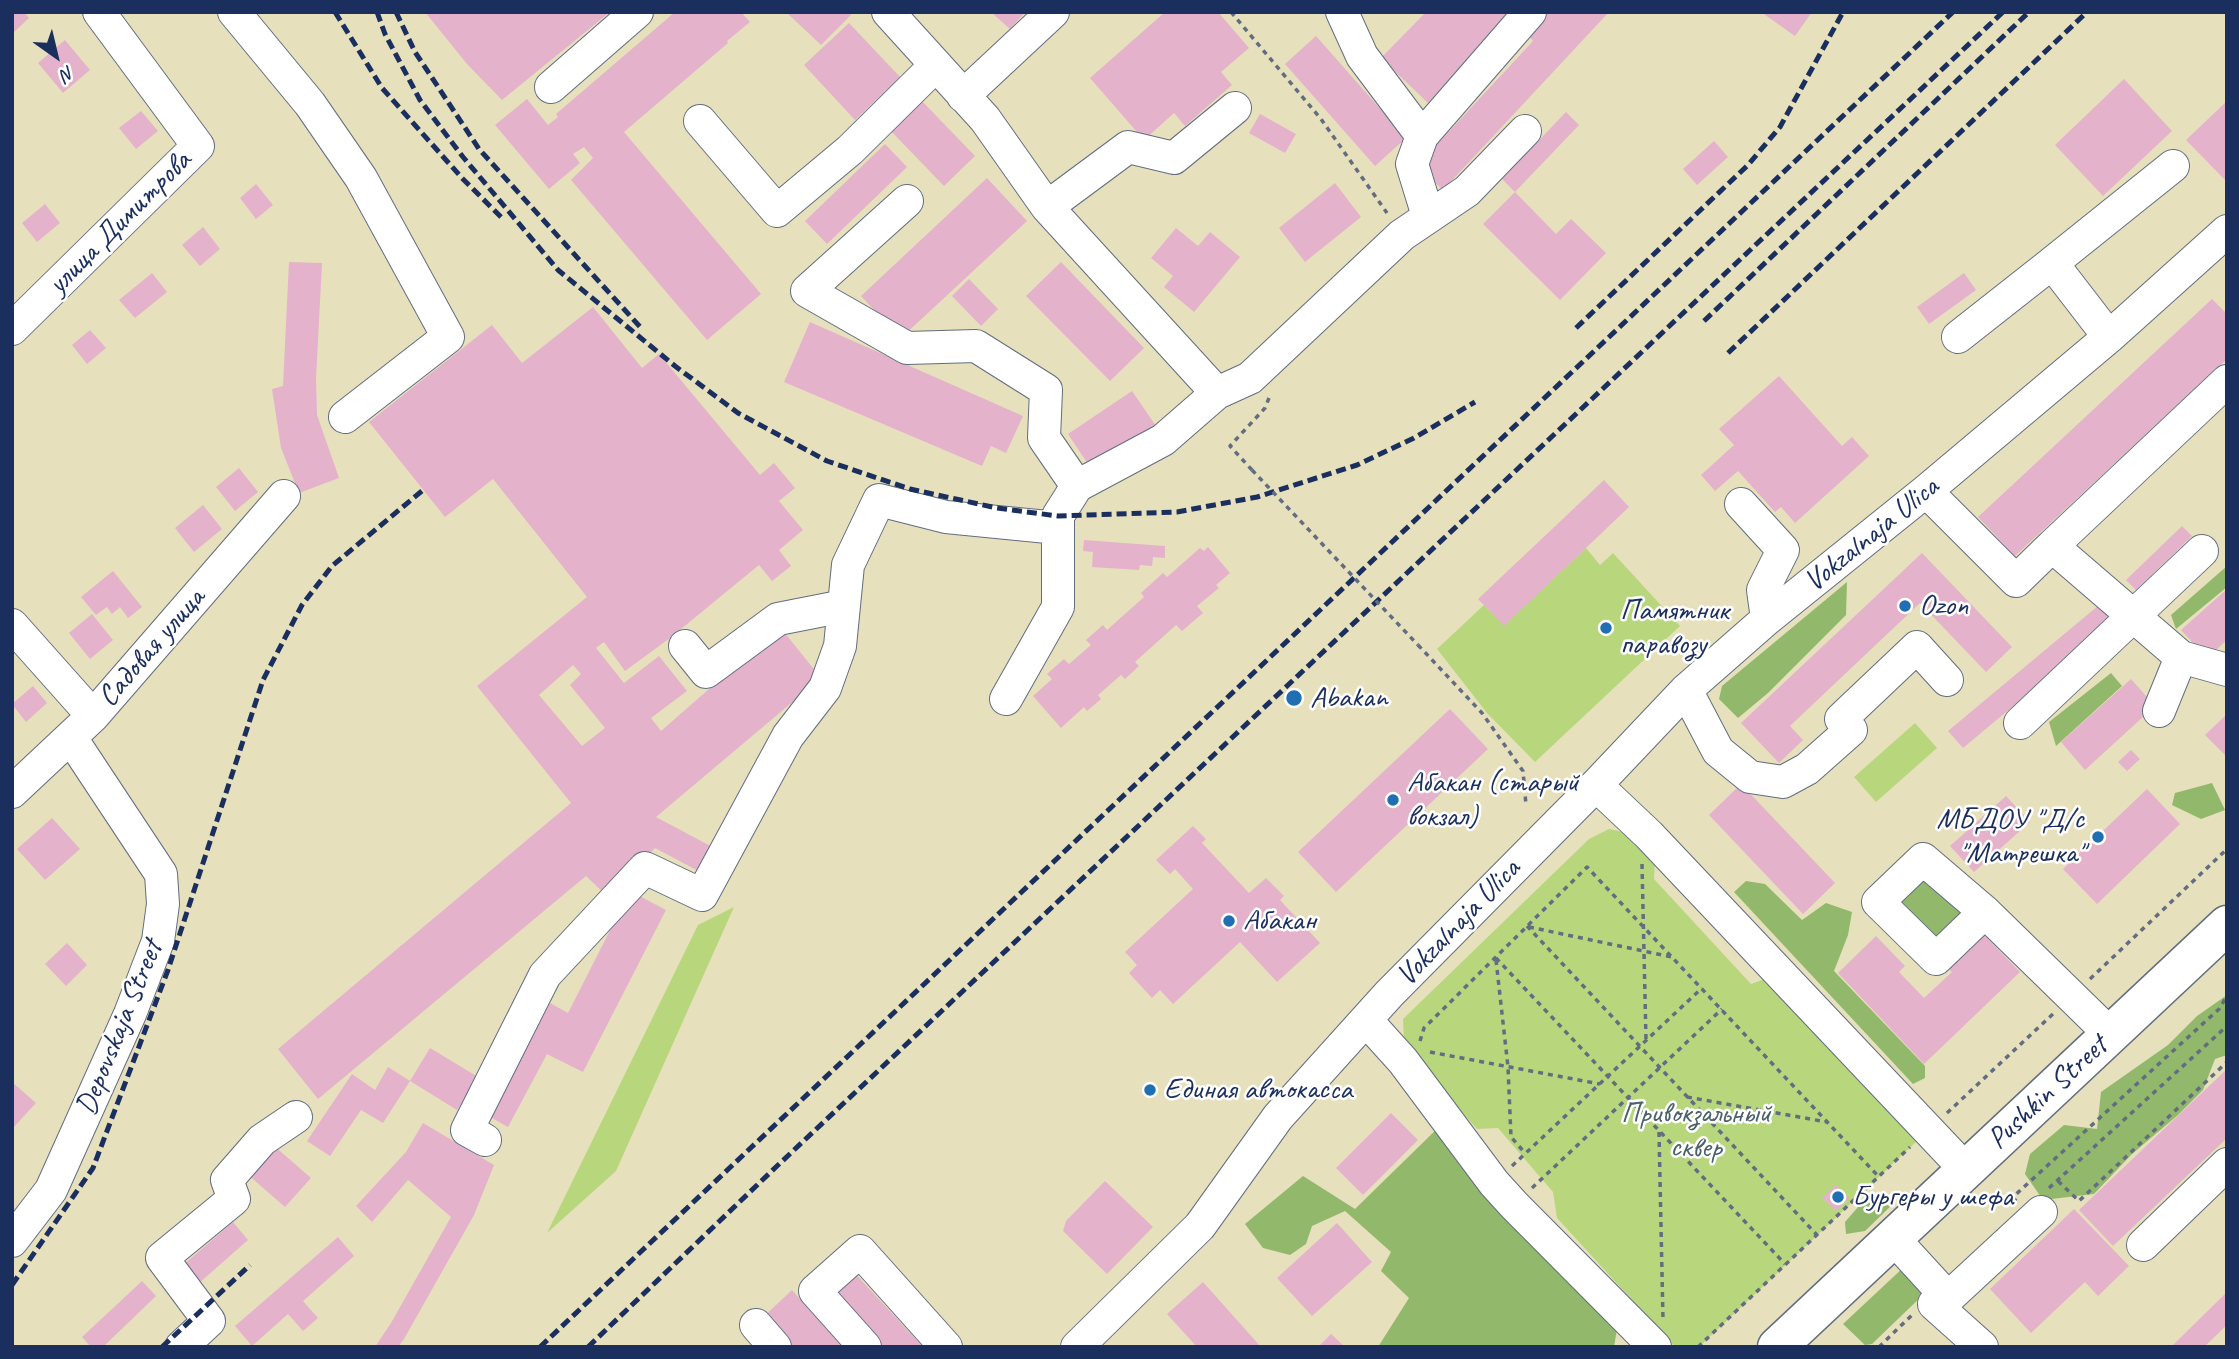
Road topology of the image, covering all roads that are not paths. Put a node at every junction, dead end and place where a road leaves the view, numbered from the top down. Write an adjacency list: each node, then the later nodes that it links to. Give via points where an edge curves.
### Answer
1 (99, 12): 21 (street, улица Димитрова, via 198,146)
2 (234, 12): 26 (street, via 310,104 361,178 448,337)
3 (637, 12): 9 (street)
4 (1053, 12): 10 (street)
5 (1342, 12): 14 (street, via 1362,56)
6 (1530, 12): 14 (street)
7 (897, 16): 8 (street)
8 (936, 65): 10 (street); 12 (street, via 850,150 777,211)
9 (551, 87)
10 (964, 96): 17 (street)
11 (1235, 108): 17 (street, via 1174,158 1128,147)
12 (700, 121)
13 (1525, 131): 18 (street, via 1467,191)
14 (1422, 136): 18 (street, via 1412,164)
15 (2173, 166): 20 (street)
16 (907, 201): 27 (street, via 807,291 907,348 976,346 1046,390 1044,438)
17 (1047, 207): 25 (street)
18 (1428, 216): 25 (street, via 1250,378)
19 (2227, 231): 23 (street, Vokzalnaja Ulica)
20 (2052, 262): 22 (street); 23 (street)
21 (12, 330)
22 (1958, 337)
23 (2109, 337): 28 (street, Vokzalnaja Ulica)
24 (2227, 381): 32 (street)
25 (1217, 393): 27 (street, via 1163,440)
26 (345, 417)
27 (1077, 486): 31 (street, via 1058,516)
28 (1926, 491): 32 (street, via 2016,581); 36 (street, Vokzalnaja Ulica)
29 (284, 496): 45 (street, Садовая улица)
30 (1741, 504): 36 (street, via 1783,550 1763,590)
31 (1058, 528): 34 (street, via 946,517 879,500 848,565); 43 (street, via 1058,607)
32 (2052, 546): 35 (street)
33 (2202, 551): 35 (street)
34 (844, 606): 38 (street, via 778,619 706,672); 55 (street, via 840,646 825,688 788,736 702,895 645,868 545,975 467,1130)
35 (2133, 617): 39 (street); 46 (street)
36 (1767, 619): 42 (street, Vokzalnaja Ulica)
37 (12, 625): 45 (street)
38 (685, 646)
39 (2180, 657): 40 (street); 44 (street)
40 (2227, 670)
41 (1947, 680): 42 (street, via 1917,647 1841,719 1851,730 1807,769 1783,782 1750,777 1718,751)
42 (1686, 690): 48 (street, Vokzalnaja Ulica)
43 (1006, 699)
44 (2159, 711)
45 (93, 716): 47 (street, Садовая улица)
46 (2021, 723)
47 (71, 738): 49 (street, Садовая улица); 60 (street, Depovskaja Street, via 161,874 163,904 158,941 119,1039 51,1190)
48 (1596, 785): 52 (street, Vokzalnaja Ulica); 57 (street, via 1649,835)
49 (12, 792)
50 (1985, 912): 53 (street)
51 (2227, 925): 53 (main road, Pushkin Street)
52 (1366, 1020): 63 (street, via 1403,1061 1504,1194); 67 (street, Vokzalnaja Ulica, via 1278,1117 1199,1226)
53 (2110, 1034): 57 (main road, Pushkin Street)
54 (296, 1117): 64 (street, via 262,1140 227,1180 234,1199 162,1258 209,1321)
55 (485, 1140)
56 (2227, 1164): 61 (street)
57 (1966, 1170): 59 (main road, Pushkin Street)
58 (2034, 1203): 62 (street)
59 (1893, 1238): 62 (street); 68 (main road, Pushkin Street)
60 (12, 1241)
61 (2143, 1245)
62 (1944, 1293): 69 (street, via 1934,1304)
63 (1659, 1338)
64 (181, 1347)
65 (865, 1347): 66 (street, via 815,1291 860,1251)
66 (946, 1347)
67 (1077, 1347)
68 (1777, 1347)
69 (1982, 1347)

